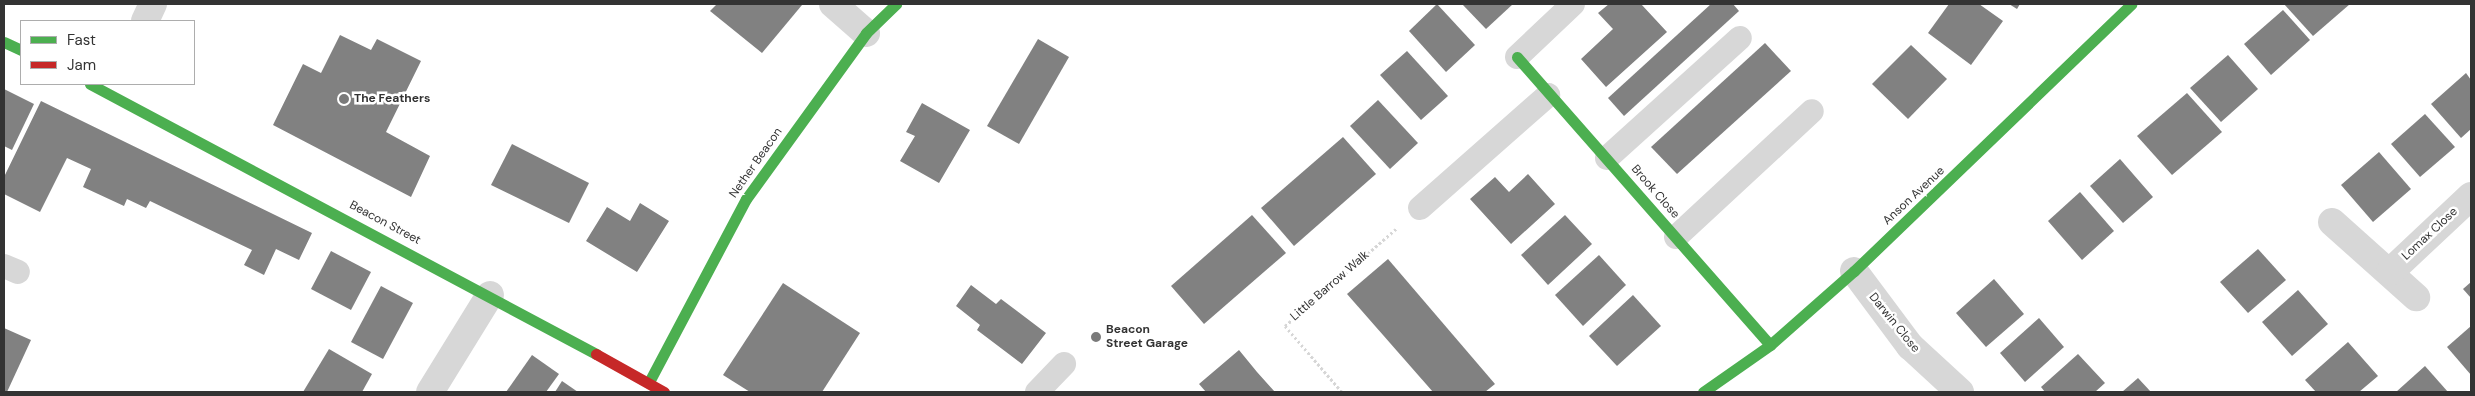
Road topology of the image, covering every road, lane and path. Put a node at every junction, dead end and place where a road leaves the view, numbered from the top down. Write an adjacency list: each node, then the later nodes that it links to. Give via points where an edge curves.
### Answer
1 (153, 4): 6 (street)
2 (833, 4): 7 (street)
3 (896, 4): 7 (street, Nether Beacon)
4 (1573, 4): 11 (lane)
5 (2131, 4): 20 (street, Anson Avenue)
6 (145, 20)
7 (866, 33): 26 (street, Nether Beacon, via 746,199)
8 (1740, 38): 15 (lane)
9 (4, 42): 10 (street)
10 (20, 50)
11 (1517, 57): 13 (street, Brook Close)
12 (105, 87): 22 (street, Beacon Street)
13 (1548, 95): 15 (street, Brook Close); 17 (lane)
14 (1812, 111): 19 (lane)
15 (1607, 158): 19 (street, Brook Close)
16 (2471, 196): 21 (street, Lomax Close)
17 (1420, 208): 30 (path, Little Barrow Walk, via 1285,326)
18 (2332, 222): 21 (street)
19 (1676, 237): 24 (street, Brook Close)
20 (1854, 271): 24 (street, Anson Avenue); 32 (street, Darwin Close, via 1910,346)
21 (2390, 272): 23 (street)
22 (490, 295): 26 (street, Beacon Street); 27 (street)
23 (2416, 297)
24 (1770, 345): 31 (street, Anson Avenue)
25 (1064, 364): 29 (lane)
26 (649, 382): 28 (street, Beacon Street)
27 (430, 392)
28 (664, 392)
29 (1037, 392)
30 (1342, 392)
31 (1702, 392)
32 (1960, 392)

